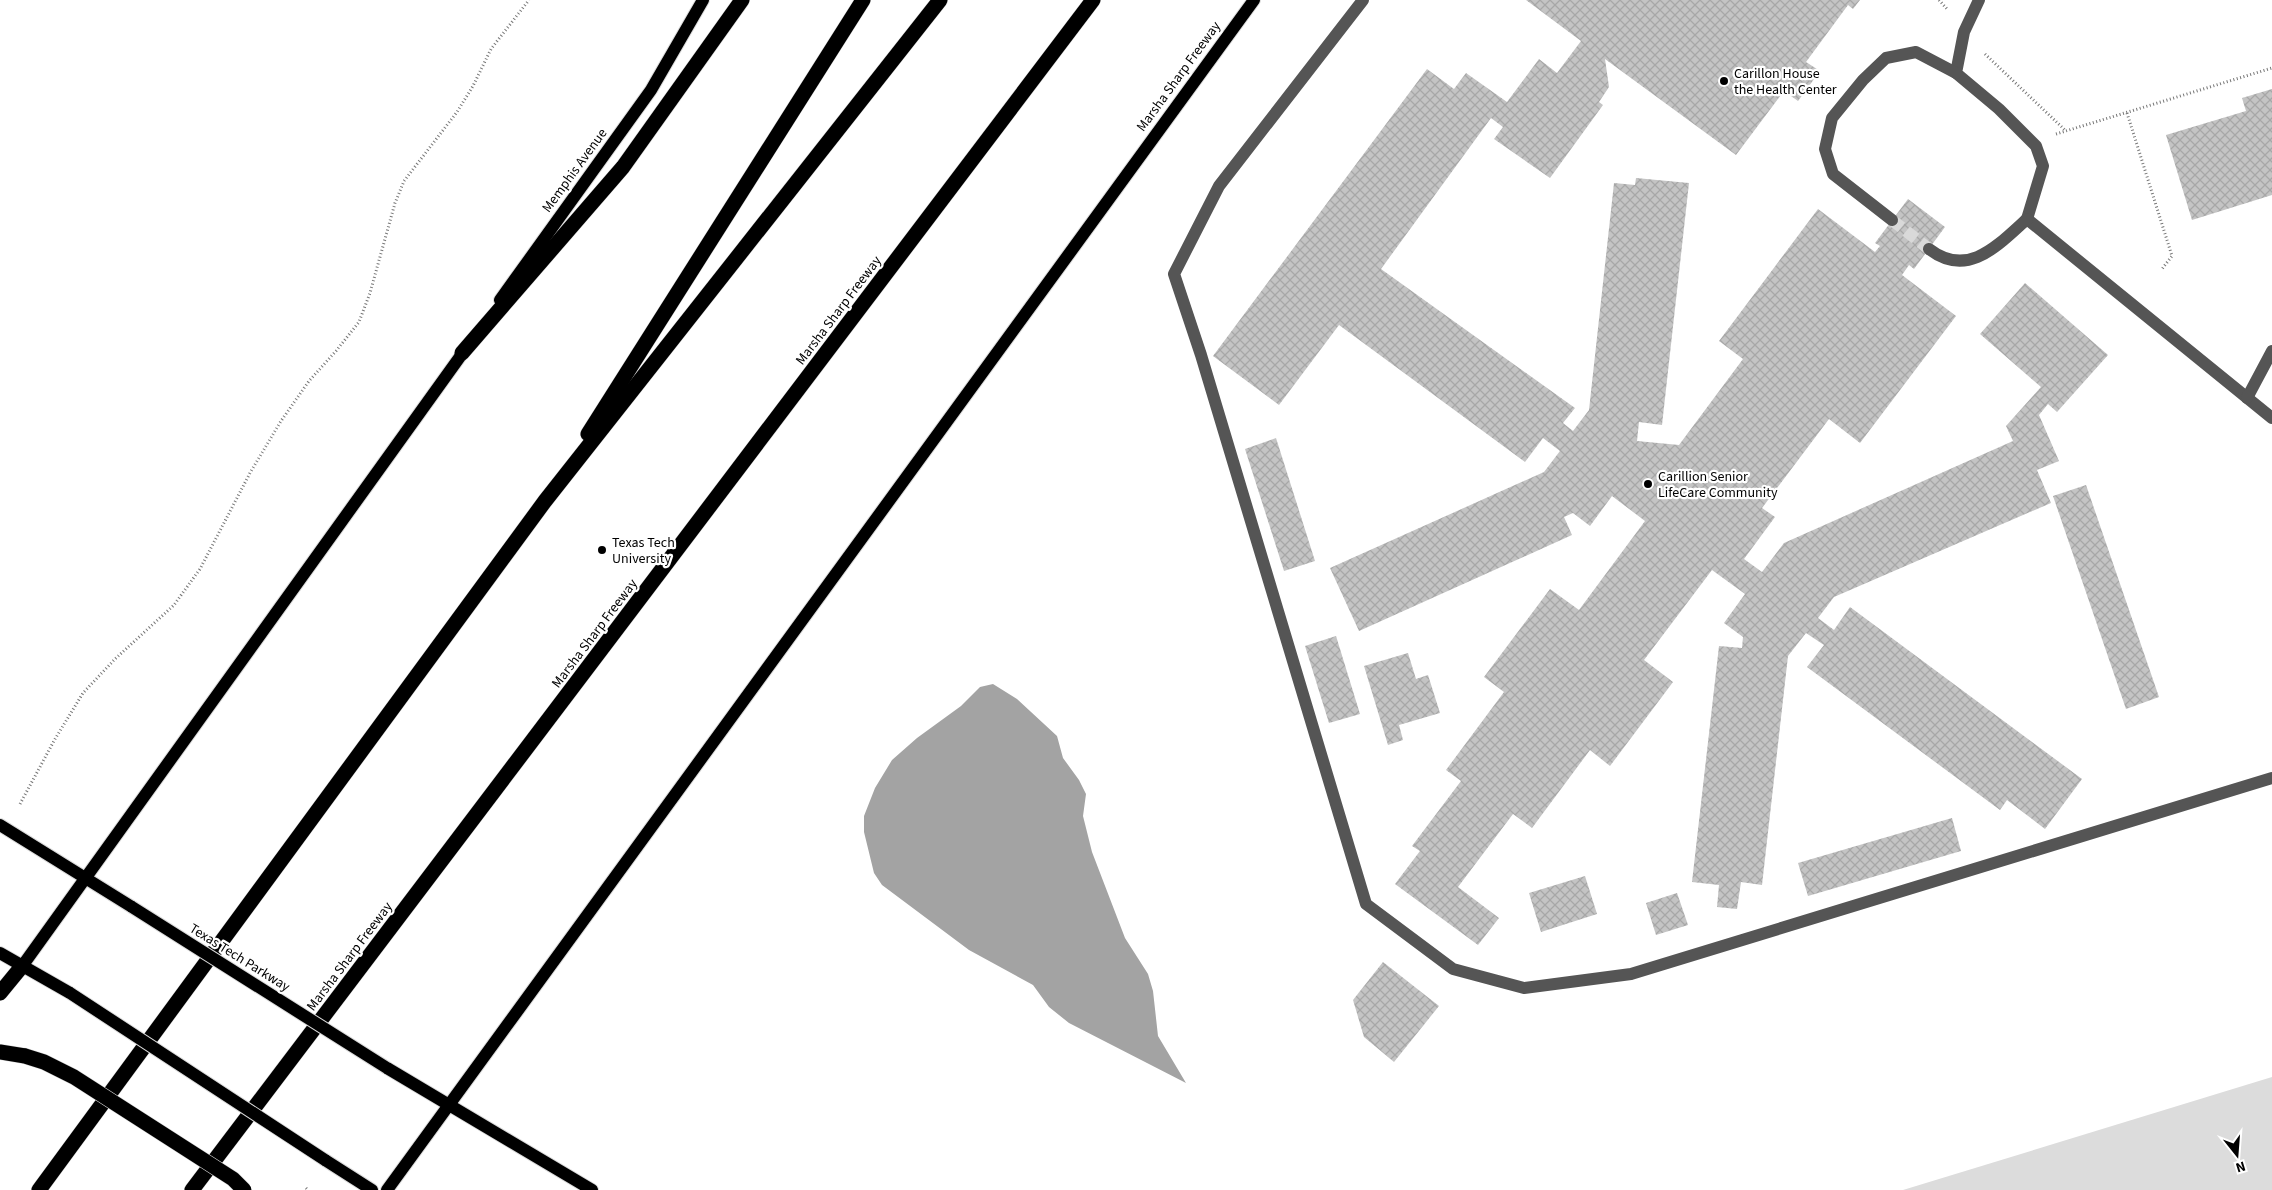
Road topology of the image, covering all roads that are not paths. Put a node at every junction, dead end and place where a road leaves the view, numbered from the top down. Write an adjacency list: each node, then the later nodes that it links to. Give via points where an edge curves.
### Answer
1 (703, 0): 14 (main road, Memphis Avenue, via 651,90)
2 (742, 0): 14 (highway, via 623,167)
3 (863, 0): 17 (highway)
4 (940, 0): 17 (highway)
5 (1094, 0): 27 (highway, Marsha Sharp Freeway)
6 (1254, 0): 25 (main road, Marsha Sharp Freeway)
7 (1363, 0): 18 (street, via 1219,186 1174,274 1366,904 1454,969 1524,988 1631,974)
8 (1979, 0): 9 (street, via 1964,32)
9 (1956, 73): 10 (street, via 2036,146 2042,166); 11 (street, via 1916,52 1886,58 1832,118 1825,149 1833,174)
10 (2027, 219): 12 (street, via 1989,251 1967,262 1940,258); 15 (street)
11 (1892, 220)
12 (1929, 249)
13 (2272, 351): 15 (street)
14 (462, 353): 20 (main road)
15 (2247, 398): 16 (street)
16 (2272, 418)
17 (545, 502): 26 (highway)
18 (2272, 778)
19 (0, 826): 20 (main road, Texas Tech Parkway)
20 (86, 877): 22 (main road); 25 (main road, Texas Tech Parkway, bridge)
21 (0, 953): 22 (main road)
22 (23, 965): 23 (highway); 29 (main road, bridge)
23 (0, 993)
24 (0, 1052): 28 (highway, bridge, via 44,1062 74,1077)
25 (449, 1106): 30 (main road, Marsha Sharp Freeway); 31 (main road, Texas Tech Parkway)
26 (39, 1190)
27 (192, 1190)
28 (244, 1190)
29 (372, 1190)
30 (387, 1190)
31 (592, 1190)

